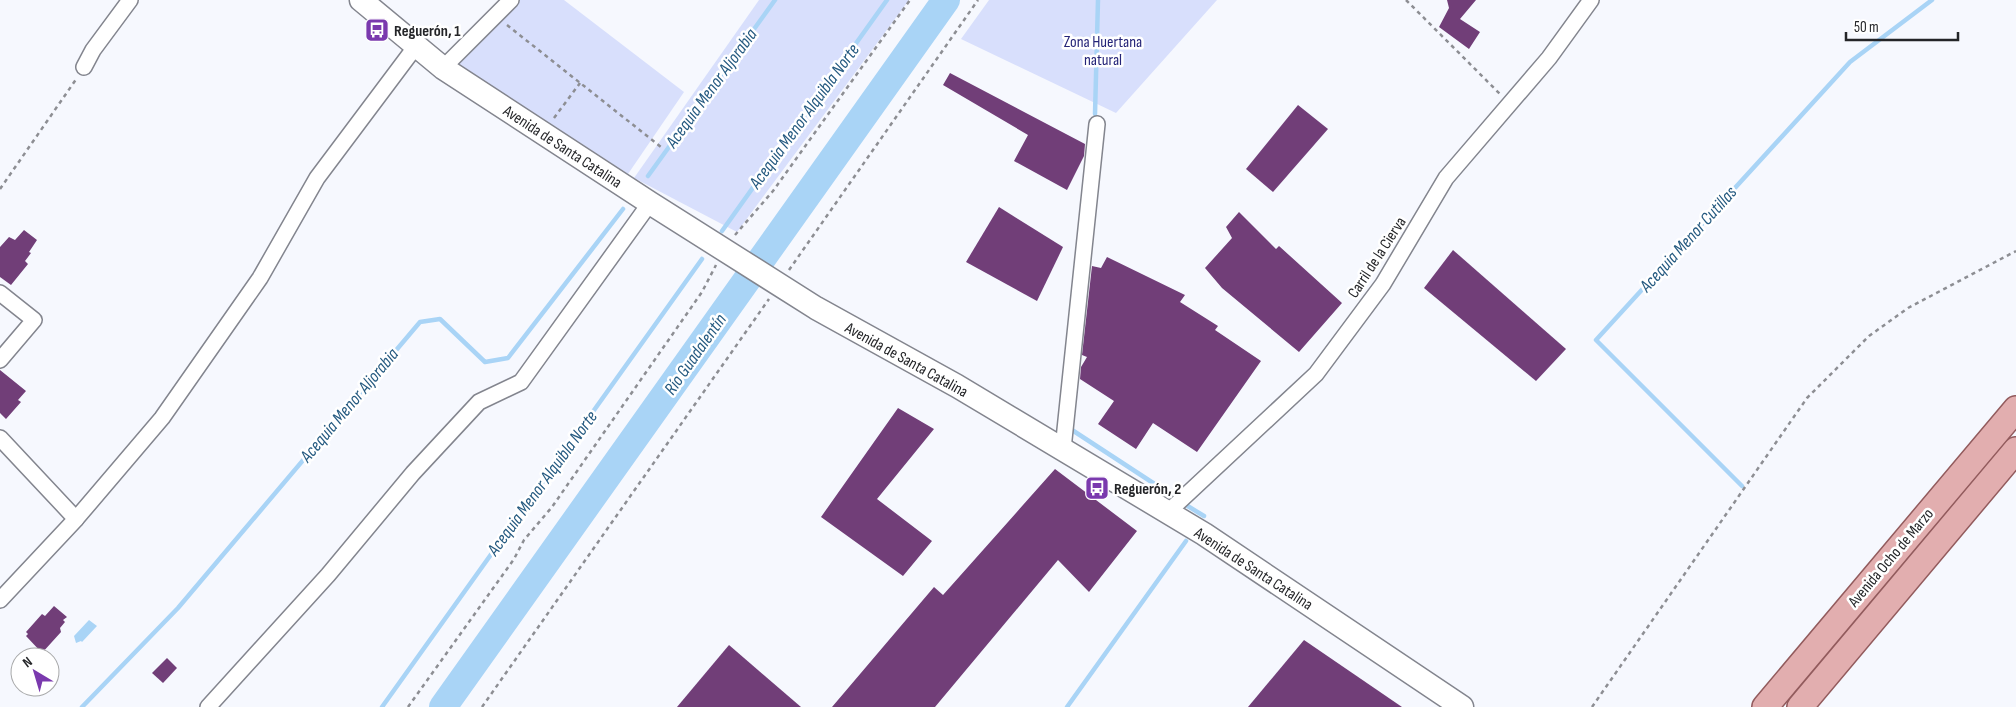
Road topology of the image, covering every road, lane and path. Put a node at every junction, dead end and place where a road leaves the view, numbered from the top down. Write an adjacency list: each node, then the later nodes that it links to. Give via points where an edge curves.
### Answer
1 (130, 0): 10 (street)
2 (360, 0): 9 (main road, Avenida de Santa Catalina)
3 (511, 0): 8 (street)
4 (910, 0): 20 (path, via 772,191 737,232)
5 (978, 0): 21 (path)
6 (1406, 0): 13 (path)
7 (1591, 0): 13 (street, Carril de la Cierva, via 1549,58)
8 (496, 16): 11 (street); 12 (path)
9 (416, 46): 11 (main road, Avenida de Santa Catalina); 29 (street, via 317,178 260,278 162,418)
10 (84, 67): 17 (path)
11 (443, 68): 15 (main road, Avenida de Santa Catalina)
12 (580, 83): 15 (path); 16 (path)
13 (1510, 104): 28 (street, Carril de la Cierva, via 1446,178 1383,284 1316,374)
14 (1097, 124): 26 (street)
15 (543, 134): 18 (main road, Avenida de Santa Catalina)
16 (660, 147)
17 (0, 189)
18 (650, 203): 20 (main road, Avenida de Santa Catalina); 31 (street, via 521,382 479,402)
19 (2016, 251): 35 (path, via 1900,314 1869,336 1807,398)
20 (728, 252): 21 (main road, Avenida de Santa Catalina); 32 (path, via 712,270 702,292)
21 (777, 283): 26 (main road, Avenida de Santa Catalina); 33 (path)
22 (0, 292): 23 (street, via 34,320)
23 (0, 360)
24 (2016, 409): 36 (main road, Avenida Ocho de Marzo)
25 (0, 438): 29 (street)
26 (1063, 449): 28 (main road, Avenida de Santa Catalina)
27 (2016, 450): 37 (main road, Avenida Ocho de Marzo)
28 (1168, 512): 34 (main road, Avenida de Santa Catalina, via 1248,562)
29 (76, 519): 30 (street)
30 (0, 600)
31 (208, 707)
32 (408, 707)
33 (482, 707)
34 (1462, 707)
35 (1592, 707)
36 (1765, 707)
37 (1800, 707)

